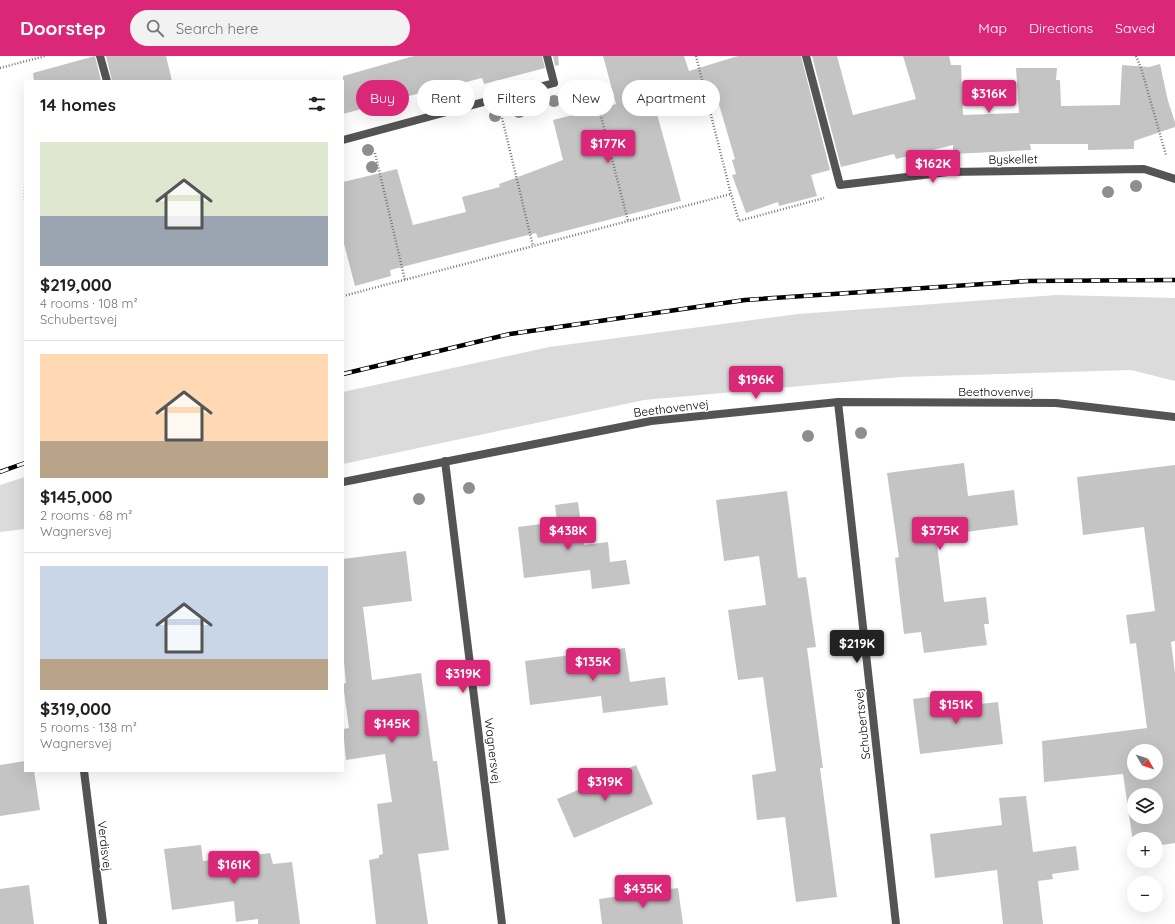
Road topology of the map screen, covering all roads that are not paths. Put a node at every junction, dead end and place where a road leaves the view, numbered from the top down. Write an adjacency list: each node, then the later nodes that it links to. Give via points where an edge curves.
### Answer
1 (100, 56): 4 (street)
2 (547, 56): 5 (street, via 554,83)
3 (806, 56): 6 (street, Byskellet, via 840,185 948,172 1144,169)
4 (107, 80)
5 (344, 140)
6 (1174, 178)
7 (838, 402): 8 (street, Beethovenvej, via 1056,403); 9 (street, Beethovenvej, via 651,421); 14 (street, Schubertsvej)
8 (1175, 417)
9 (445, 461): 10 (street, Beethovenvej); 13 (street, Wagnersvej)
10 (344, 482)
11 (84, 772): 12 (street, Verdisvej)
12 (103, 923)
13 (502, 924)
14 (896, 924)

